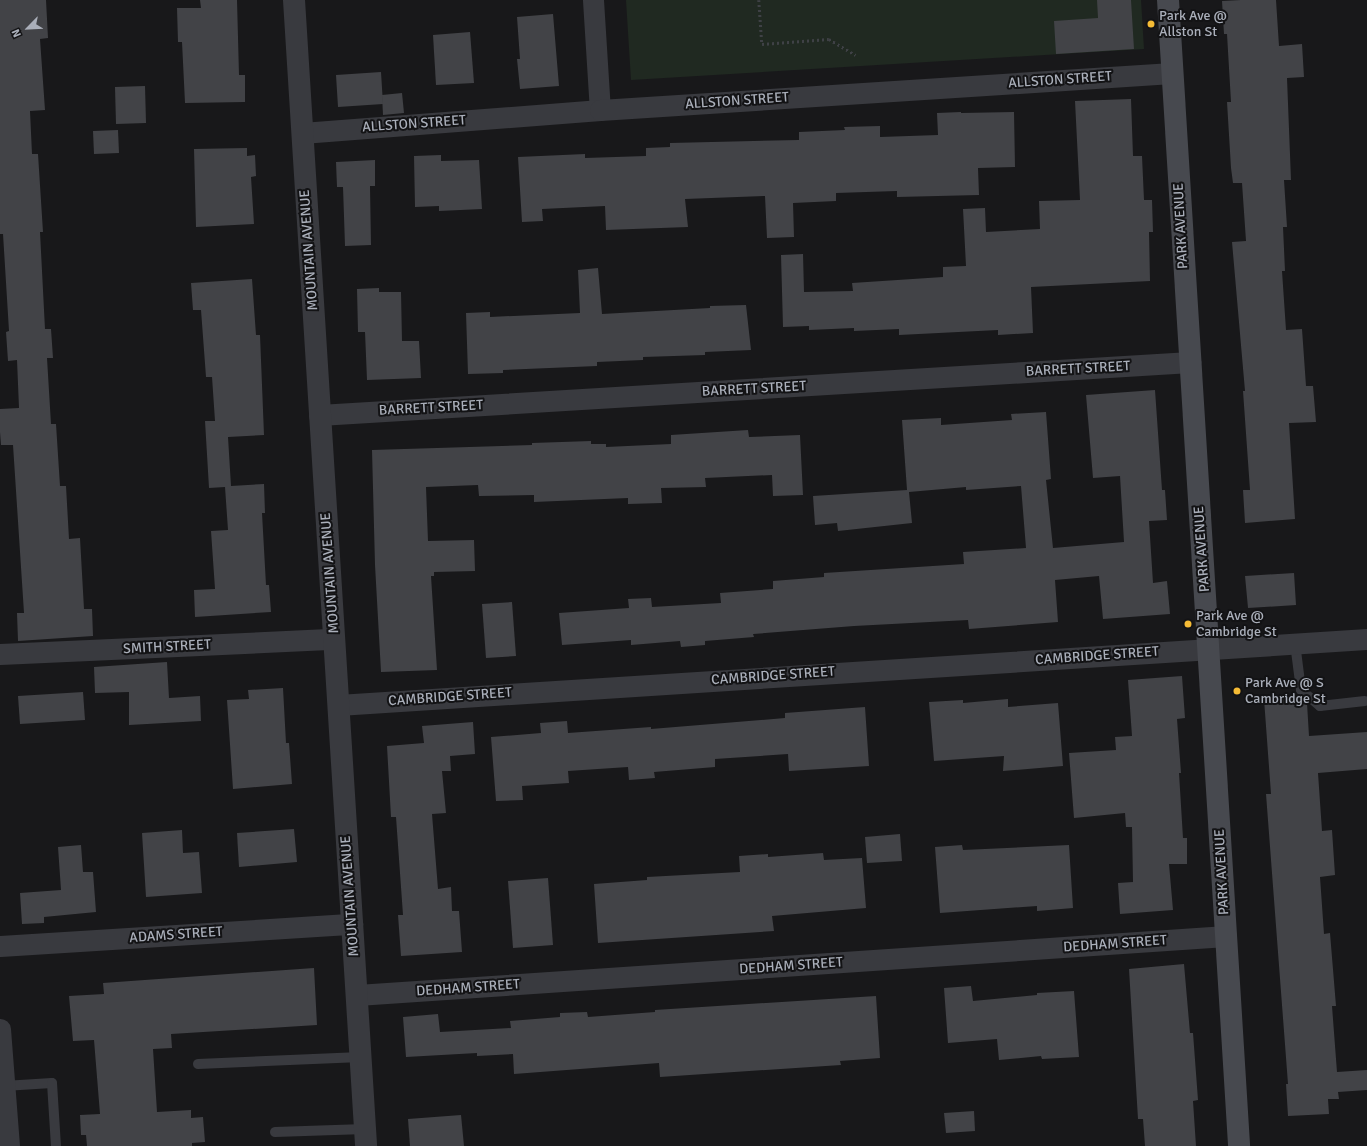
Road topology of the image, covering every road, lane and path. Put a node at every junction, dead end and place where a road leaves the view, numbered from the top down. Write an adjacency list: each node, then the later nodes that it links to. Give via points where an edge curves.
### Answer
1 (294, 0): 8 (street, MOUNTAIN AVENUE)
2 (594, 0): 7 (street)
3 (759, 0): 5 (path, via 762,44 829,39)
4 (1168, 0): 6 (main road, PARK AVENUE)
5 (856, 55)
6 (1172, 73): 7 (street, ALLSTON STREET); 9 (main road, PARK AVENUE)
7 (600, 110): 8 (street, ALLSTON STREET)
8 (302, 132): 10 (street, MOUNTAIN AVENUE)
9 (1190, 362): 10 (street, BARRETT STREET); 14 (main road, PARK AVENUE)
10 (319, 415): 11 (street, MOUNTAIN AVENUE)
11 (334, 639): 15 (street, SMITH STREET); 17 (street, MOUNTAIN AVENUE)
12 (1367, 639): 13 (street, CAMBRIDGE STREET)
13 (1295, 643): 14 (street, CAMBRIDGE STREET); 16 (lane, via 1301,690 1320,706)
14 (1208, 648): 17 (street, CAMBRIDGE STREET); 19 (main road, PARK AVENUE)
15 (0, 654)
16 (1365, 701)
17 (338, 705): 18 (street, MOUNTAIN AVENUE)
18 (352, 924): 20 (street, ADAMS STREET); 21 (street, MOUNTAIN AVENUE)
19 (1226, 936): 21 (street, DEDHAM STREET); 31 (main road, PARK AVENUE)
20 (0, 946)
21 (357, 995): 24 (street, MOUNTAIN AVENUE)
22 (0, 1029): 23 (street)
23 (0, 1034): 26 (street)
24 (361, 1057): 25 (lane); 28 (street, MOUNTAIN AVENUE)
25 (198, 1064)
26 (4, 1086): 29 (street); 30 (lane, via 52,1083)
27 (274, 1132): 28 (lane)
28 (366, 1138)
29 (9, 1146)
30 (56, 1146)
31 (1239, 1146)

